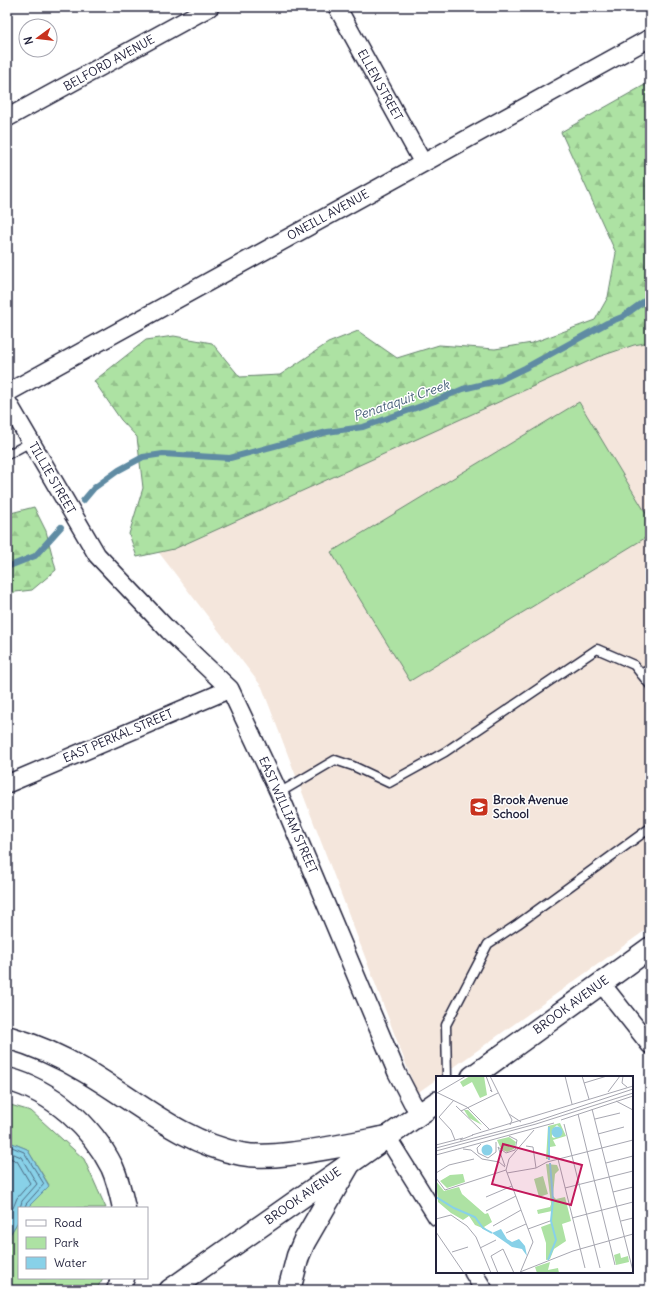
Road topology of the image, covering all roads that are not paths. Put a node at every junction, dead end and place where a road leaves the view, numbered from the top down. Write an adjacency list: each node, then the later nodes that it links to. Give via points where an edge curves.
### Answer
1 (210, 7): 4 (street, BELFORD AVENUE)
2 (337, 7): 5 (street, ELLEN STREET)
3 (650, 38): 5 (street, ONEILL AVENUE)
4 (7, 118)
5 (424, 163): 6 (street, ONEILL AVENUE)
6 (7, 393)
7 (7, 402): 8 (street, TILLIE STREET)
8 (31, 442): 9 (lane); 10 (street, TILLIE STREET)
9 (7, 455)
10 (97, 555): 14 (street, EAST WILLIAM STREET, via 169,631)
11 (650, 669): 12 (lane)
12 (641, 674): 13 (lane); 16 (lane, via 634,665 597,649 444,752 389,784 335,760)
13 (650, 685)
14 (230, 689): 15 (street, EAST PERKAL STREET); 16 (street, EAST WILLIAM STREET)
15 (7, 784)
16 (279, 793): 26 (street, EAST WILLIAM STREET, via 397,1073)
17 (650, 828): 22 (lane, via 488,944 446,1025)
18 (650, 948): 19 (street, BROOK AVENUE)
19 (601, 983): 21 (street); 23 (street, BROOK AVENUE)
20 (7, 1038): 27 (main road, via 66,1060 173,1127 210,1147 242,1154 275,1155)
21 (650, 1045)
22 (447, 1076)
23 (473, 1076)
24 (7, 1079): 29 (main road, via 40,1092 65,1108 88,1131 112,1167)
25 (436, 1103): 26 (street, BROOK AVENUE)
26 (420, 1114): 27 (street, BROOK AVENUE)
27 (388, 1137): 28 (street, BROOK AVENUE); 30 (street)
28 (349, 1164): 34 (street, BROOK AVENUE); 35 (main road, via 304,1242)
29 (124, 1207)
30 (436, 1215)
31 (474, 1273): 36 (street)
32 (123, 1279): 33 (main road)
33 (118, 1290)
34 (170, 1290)
35 (289, 1290)
36 (484, 1290)

